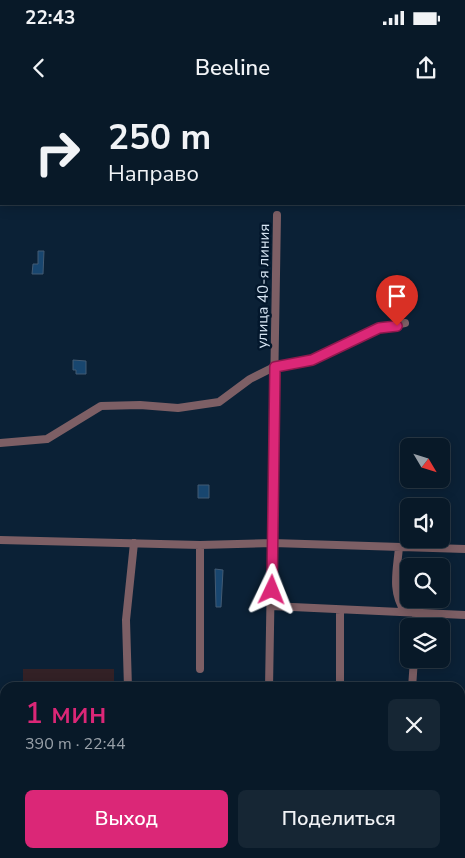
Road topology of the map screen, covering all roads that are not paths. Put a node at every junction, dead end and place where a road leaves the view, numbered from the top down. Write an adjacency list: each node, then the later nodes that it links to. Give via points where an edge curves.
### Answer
1 (277, 215): 3 (street, улица 40-я линия)
2 (405, 323): 3 (street, via 379,328 319,358)
3 (275, 367): 4 (street, via 250,379 219,402 178,408 101,406 47,439); 7 (street, улица 40-я линия)
4 (0, 443)
5 (0, 540): 6 (street)
6 (134, 543): 8 (street); 19 (street, via 126,620)
7 (273, 543): 8 (street); 9 (street); 11 (street, улица 40-я линия)
8 (200, 545): 18 (street)
9 (399, 547): 10 (street); 13 (street, via 395,591)
10 (465, 549)
11 (271, 606): 12 (street); 20 (street, улица 40-я линия)
12 (340, 610): 13 (street); 21 (street)
13 (405, 612): 14 (street)
14 (416, 613): 15 (street); 16 (street)
15 (465, 615)
16 (416, 618)
17 (413, 668): 22 (street)
18 (200, 669)
19 (128, 682)
20 (269, 682)
21 (340, 682)
22 (412, 682)

